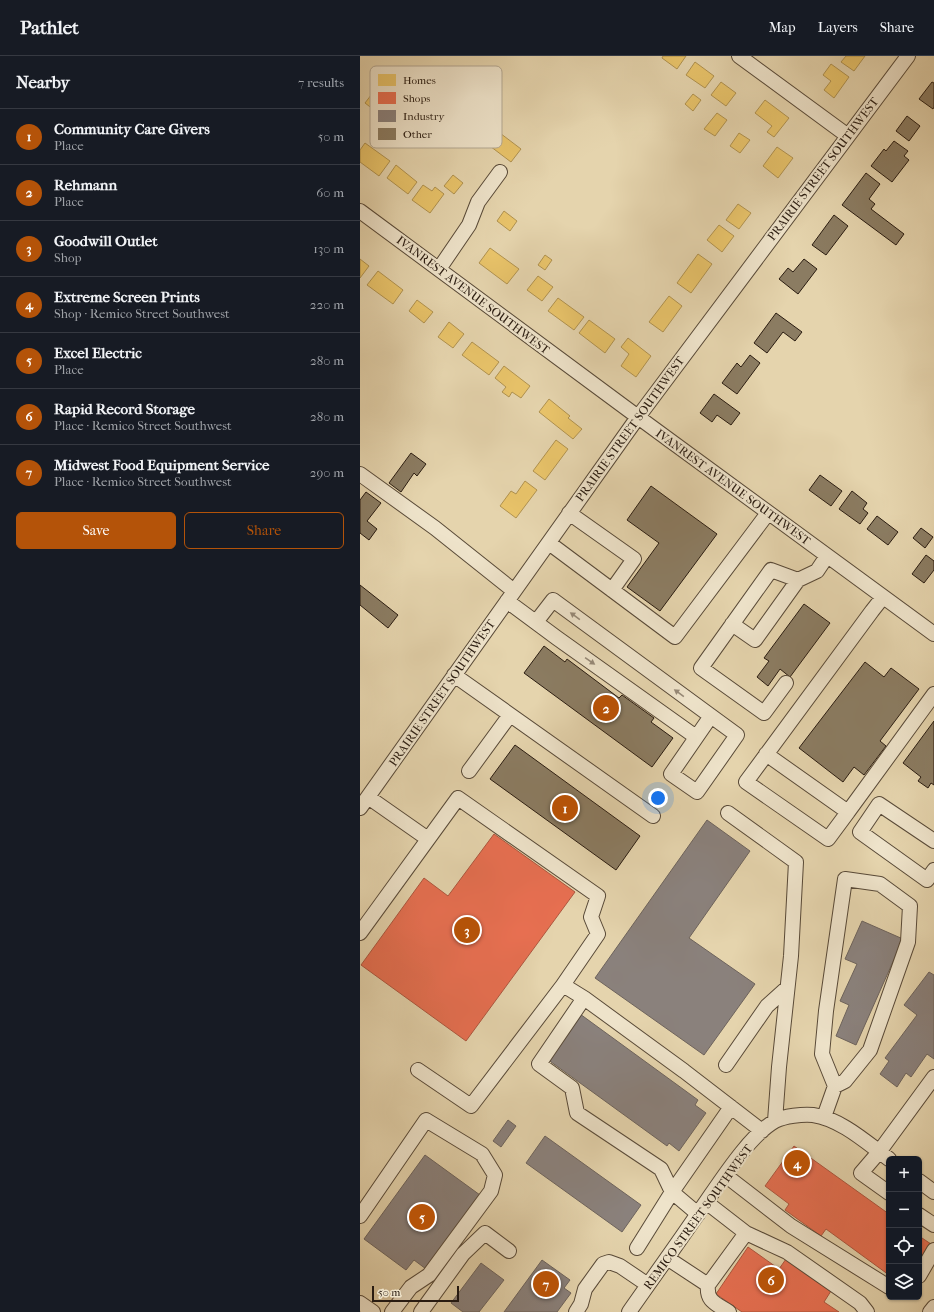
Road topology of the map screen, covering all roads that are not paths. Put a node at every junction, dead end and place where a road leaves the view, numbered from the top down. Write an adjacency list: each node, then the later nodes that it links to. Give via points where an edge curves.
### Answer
1 (739, 56): 3 (street)
2 (908, 56): 3 (street, PRAIRIE STREET SOUTHWEST)
3 (848, 136): 7 (street, PRAIRIE STREET SOUTHWEST)
4 (500, 172): 6 (street, via 478,202 469,225)
5 (360, 211): 6 (street, IVANREST AVENUE SOUTHWEST)
6 (438, 269): 7 (street, IVANREST AVENUE SOUTHWEST)
7 (638, 417): 9 (street, PRAIRIE STREET SOUTHWEST); 10 (street, IVANREST AVENUE SOUTHWEST)
8 (360, 474): 15 (street, via 435,528)
9 (569, 513): 11 (street, PRAIRIE STREET SOUTHWEST); 14 (street, via 634,559)
10 (768, 513): 12 (street, IVANREST AVENUE SOUTHWEST); 14 (street, via 675,637)
11 (549, 543): 14 (street); 15 (street, PRAIRIE STREET SOUTHWEST)
12 (827, 556): 13 (street, via 817,570); 16 (street, IVANREST AVENUE SOUTHWEST)
13 (798, 580): 18 (street, via 771,570); 18 (street, via 755,640)
14 (612, 590)
15 (510, 596): 17 (street); 20 (street, PRAIRIE STREET SOUTHWEST)
16 (883, 597): 19 (street, IVANREST AVENUE SOUTHWEST); 26 (street)
17 (536, 622): 24 (street, one-way to 17, via 553,600); 25 (street, one-way to 25)
18 (732, 624): 21 (street, via 701,668 764,713)
19 (933, 631)
20 (454, 676): 23 (street); 28 (street, PRAIRIE STREET SOUTHWEST)
21 (786, 683)
22 (934, 694): 29 (street)
23 (510, 715): 27 (street); 31 (street)
24 (711, 716): 25 (street); 25 (street, via 737,735 697,792 671,774)
25 (696, 737)
26 (766, 754): 29 (street); 29 (street, via 746,782 828,839)
27 (469, 771)
28 (364, 802): 32 (street)
29 (848, 812)
30 (728, 813): 37 (street, via 796,862)
31 (654, 816)
32 (428, 839): 35 (street); 36 (street, via 458,798 598,896 591,917 598,934)
33 (934, 841): 34 (street, via 879,804 860,832 927,880)
34 (934, 870)
35 (360, 933)
36 (563, 985): 38 (street); 40 (street, via 471,1106)
37 (787, 988): 39 (street, via 767,1006); 45 (street)
38 (584, 998): 43 (street); 50 (street, via 539,1064 572,1088 578,1113 661,1169)
39 (726, 1065)
40 (418, 1070)
41 (934, 1077): 47 (street)
42 (835, 1086): 42 (street, via 822,1054 845,879 880,884 910,906 908,942 870,1050 845,1081); 44 (street)
43 (731, 1107): 46 (street); 50 (street)
44 (824, 1117): 45 (street, REMICO STREET SOUTHWEST, via 792,1116); 47 (street, via 838,1123)
45 (776, 1121): 46 (street, REMICO STREET SOUTHWEST)
46 (762, 1131): 48 (street, REMICO STREET SOUTHWEST)
47 (884, 1156): 51 (street, via 861,1173)
48 (725, 1175): 53 (street, REMICO STREET SOUTHWEST); 66 (street, via 791,1226)
49 (922, 1183): 52 (street)
50 (672, 1192): 54 (street); 59 (street)
51 (888, 1192)
52 (934, 1192)
53 (706, 1202): 54 (street, REMICO STREET SOUTHWEST); 58 (street)
54 (698, 1214): 62 (street, REMICO STREET SOUTHWEST)
55 (360, 1216): 68 (street, via 426,1120 482,1154 495,1175 491,1191 429,1275 411,1287)
56 (922, 1217): 57 (street)
57 (934, 1225)
58 (746, 1233): 65 (street); 73 (street, via 792,1256 860,1303)
59 (637, 1248)
60 (934, 1250): 63 (street)
61 (508, 1251): 69 (street, via 485,1233 463,1254)
62 (667, 1258): 64 (street, REMICO STREET SOUTHWEST); 65 (street)
63 (922, 1271)
64 (648, 1285): 70 (street, via 620,1266 609,1262 603,1264 584,1289 581,1304); 71 (street, REMICO STREET SOUTHWEST)
65 (708, 1285): 72 (street, via 707,1293 711,1300)
66 (886, 1285)
67 (934, 1307): 74 (street)
68 (392, 1312)
69 (421, 1312)
70 (576, 1312)
71 (629, 1312)
72 (729, 1312)
73 (867, 1312)
74 (930, 1312)

